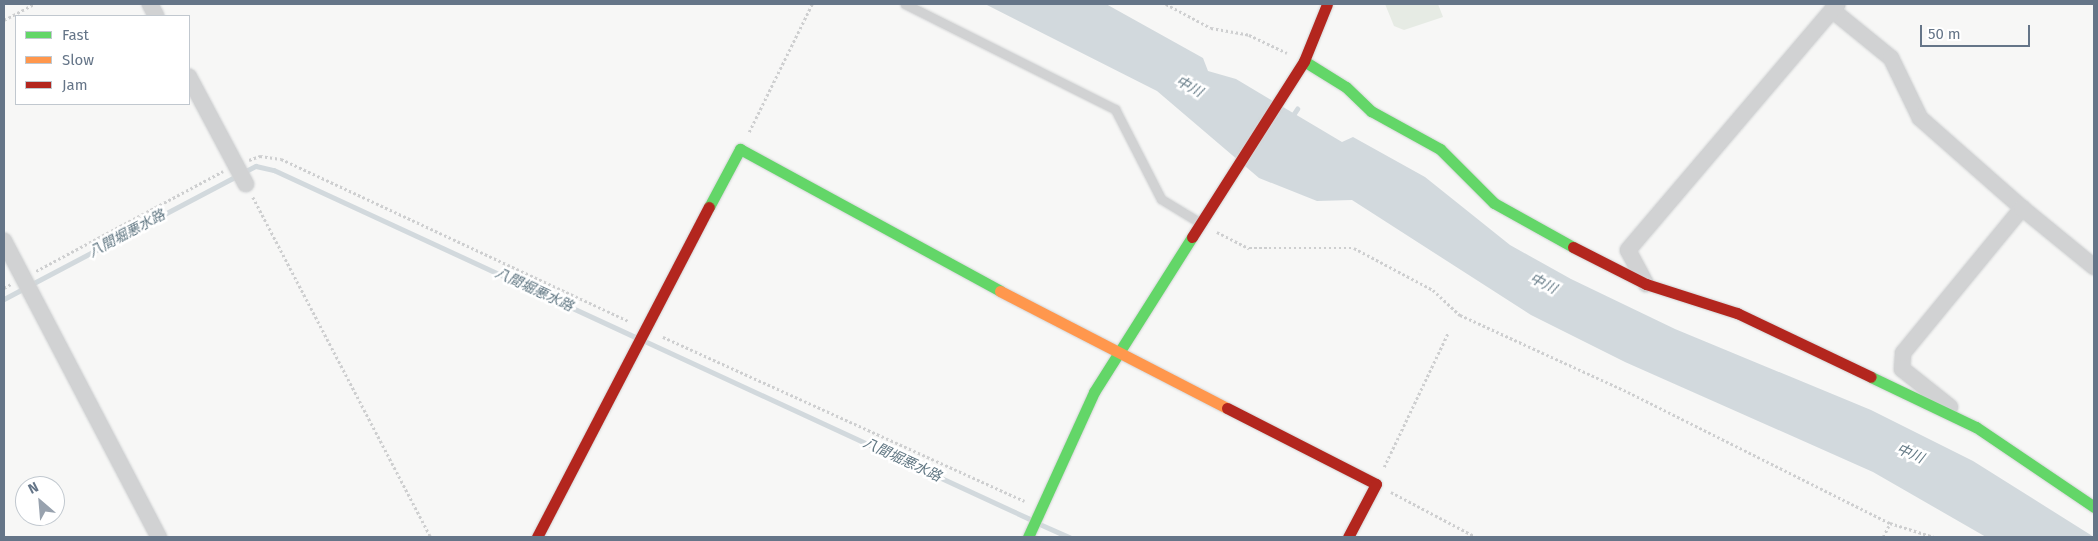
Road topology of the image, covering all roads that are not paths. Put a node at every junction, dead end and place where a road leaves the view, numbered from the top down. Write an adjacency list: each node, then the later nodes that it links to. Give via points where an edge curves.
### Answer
1 (905, 4): 8 (lane, via 1115,110 1161,199)
2 (1327, 4): 4 (street)
3 (1835, 7): 7 (street, via 1891,58 1920,118); 11 (street, via 1628,250)
4 (1303, 63): 8 (street); 11 (street, via 1346,86 1371,111 1440,149 1494,202)
5 (190, 79): 6 (street)
6 (246, 184)
7 (2022, 208): 10 (street); 13 (street, via 1903,353 1902,369)
8 (1201, 220): 12 (street)
9 (4, 241): 16 (street)
10 (2094, 267)
11 (1646, 284): 13 (street, via 1738,313)
12 (1120, 349): 15 (street, via 1090,401); 17 (street, via 948,264 740,149 643,328); 18 (street, via 1376,484)
13 (1976, 427): 14 (street)
14 (2094, 507)
15 (1029, 533)
16 (159, 537)
17 (537, 537)
18 (1348, 537)

